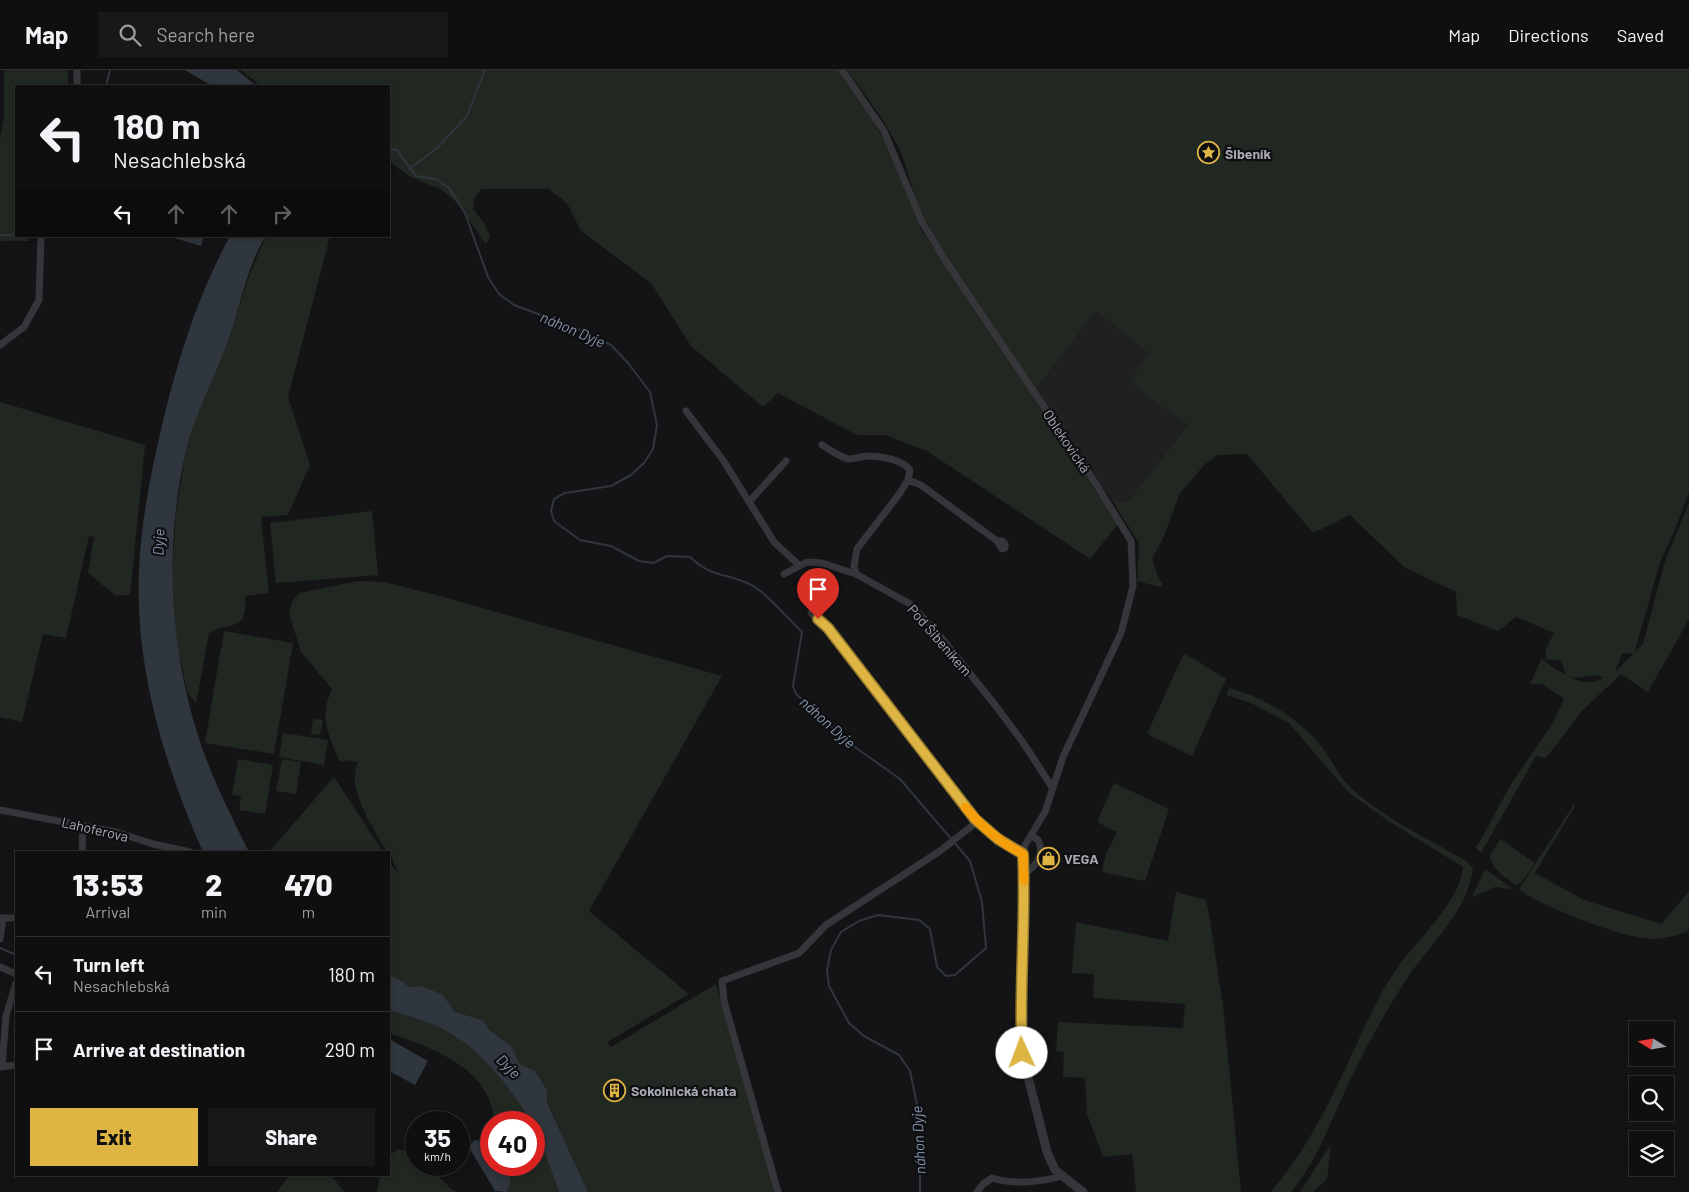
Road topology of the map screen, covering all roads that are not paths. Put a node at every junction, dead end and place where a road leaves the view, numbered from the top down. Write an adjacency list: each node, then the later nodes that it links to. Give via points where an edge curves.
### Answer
1 (78, 70): 3 (street)
2 (842, 70): 16 (street, Oblekovická, via 884,131 922,222 945,260 1132,541 1134,579 1121,633)
3 (77, 85)
4 (41, 237): 5 (street, via 39,300 24,327)
5 (0, 345)
6 (686, 412): 10 (street)
7 (822, 445): 9 (street, via 851,459 866,456 906,464 910,470)
8 (786, 460): 10 (street)
9 (908, 480): 11 (street, via 920,485); 14 (street, via 857,549)
10 (749, 502): 12 (street, via 774,542)
11 (997, 541)
12 (799, 565): 13 (street, Pod Šibeníkem); 14 (street, Pod Šibeníkem, via 822,563)
13 (784, 574)
14 (856, 574): 16 (street, Pod Šibeníkem, via 917,610 996,705)
15 (811, 613): 18 (street, via 828,628)
16 (1052, 787): 20 (street, Oblekovická, via 1045,812)
17 (0, 810): 19 (street, Lahoferova)
18 (978, 821): 23 (street, via 998,839); 34 (street, via 949,844 826,925 799,953 722,981 724,1001)
19 (83, 827): 21 (street); 22 (street, Lahoferova, via 116,832)
20 (1032, 836): 23 (street, Oblekovická); 24 (street, via 1038,840 1041,853 1037,863)
21 (82, 851)
22 (185, 851)
23 (1023, 854): 24 (street, Oblekovická)
24 (1024, 874): 33 (street, Oblekovická, via 1022,1053 1047,1152 1055,1170)
25 (2, 918): 26 (street); 27 (street)
26 (15, 918)
27 (0, 938)
28 (0, 967): 29 (street)
29 (15, 974)
30 (15, 986): 32 (street, via 6,1016)
31 (15, 1065): 32 (street)
32 (1, 1067)
33 (1062, 1176): 35 (street, via 1003,1182 992,1178); 36 (street, Oblekovická)
34 (778, 1192)
35 (977, 1192)
36 (1083, 1192)

